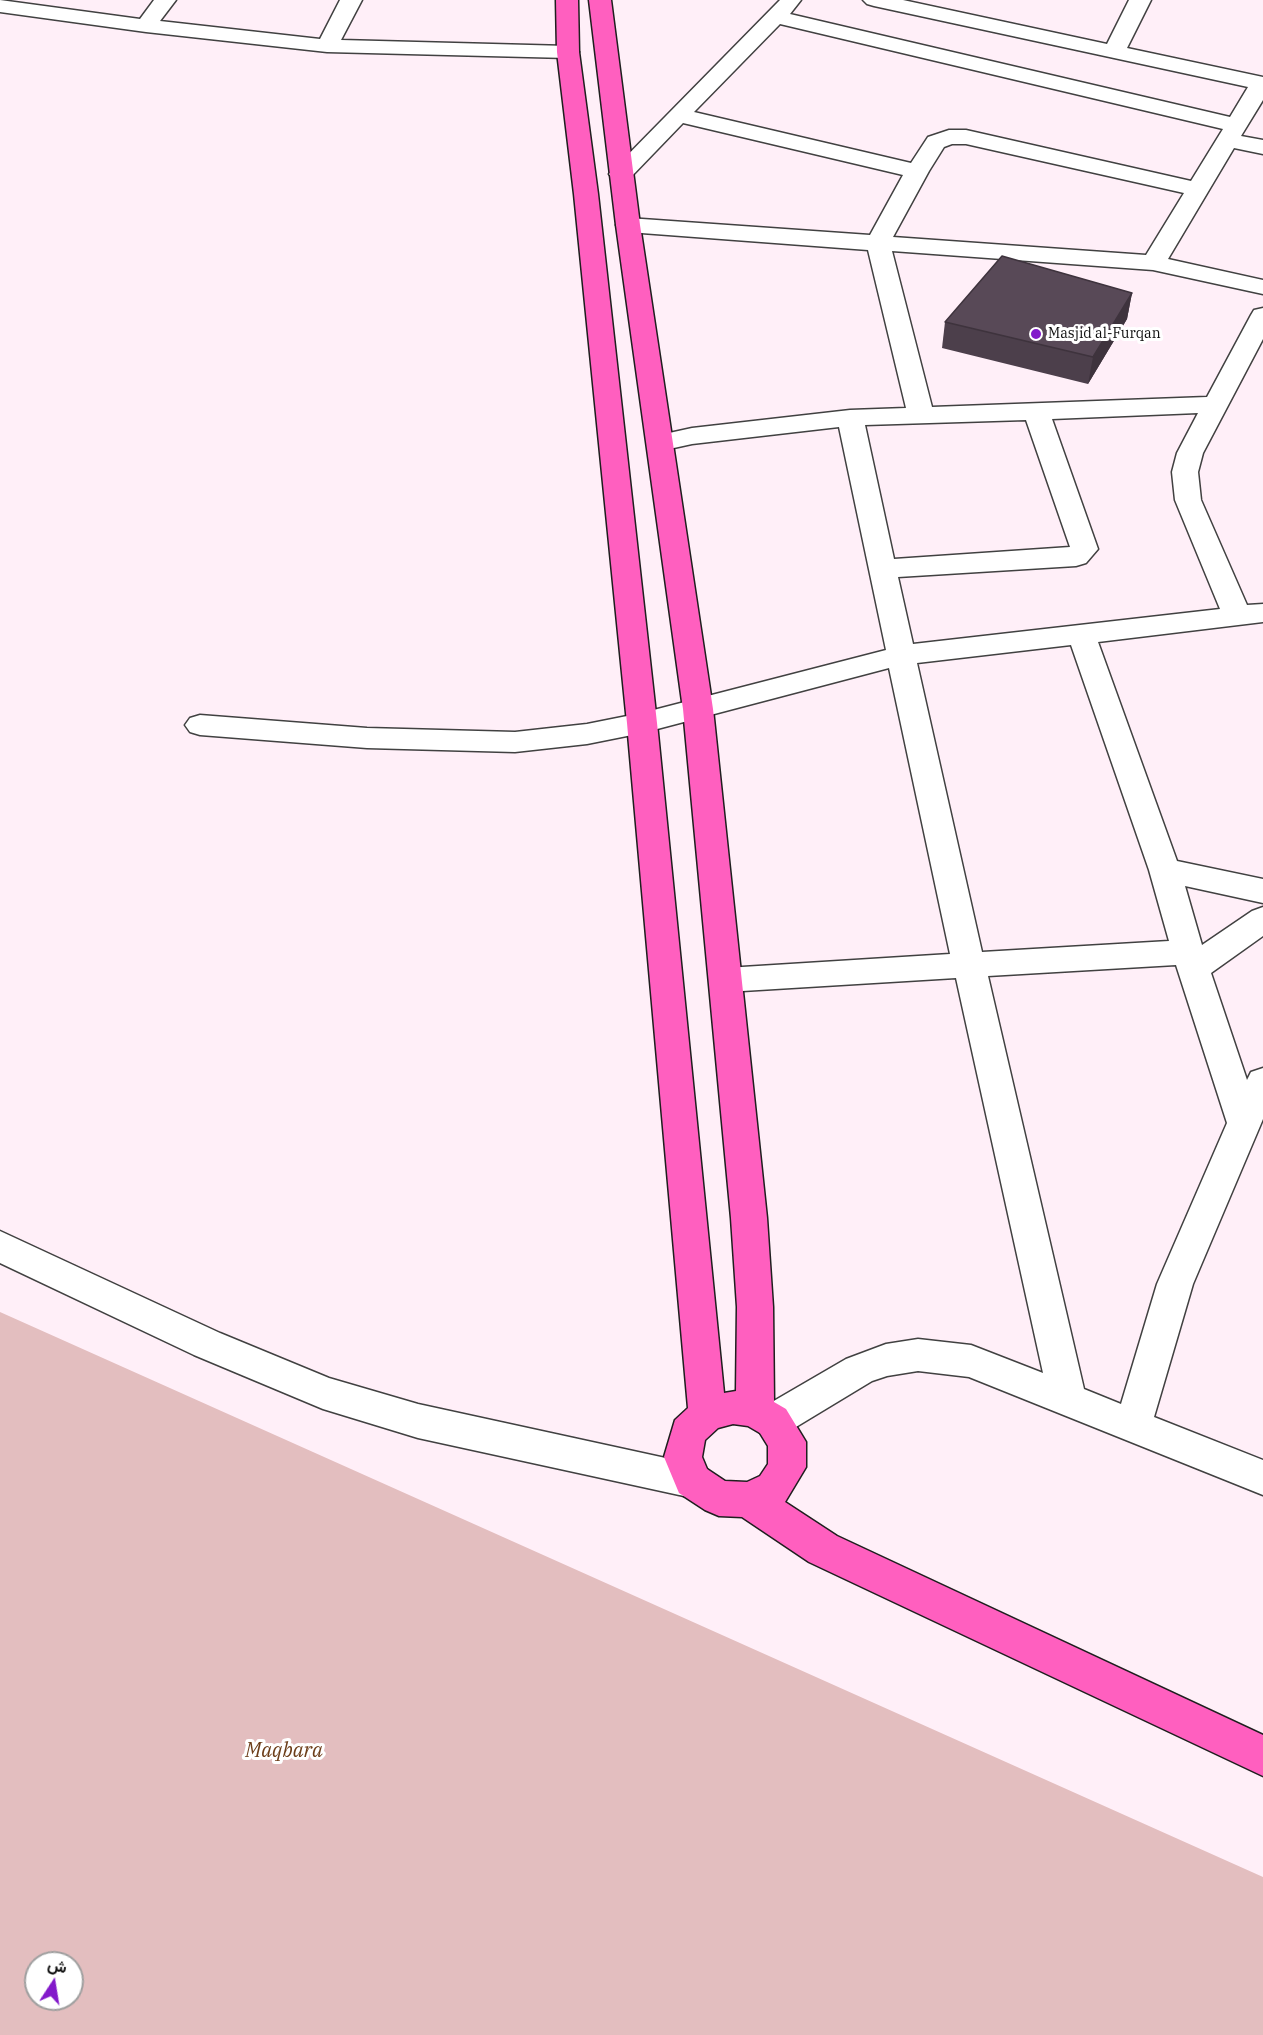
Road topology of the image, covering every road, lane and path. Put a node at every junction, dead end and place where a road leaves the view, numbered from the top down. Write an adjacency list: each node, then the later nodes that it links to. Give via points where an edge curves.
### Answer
1 (165, 0): 10 (street)
2 (351, 0): 11 (street)
3 (567, 0): 12 (main road)
4 (600, 0): 19 (main road)
5 (792, 0): 9 (street)
6 (874, 0): 13 (street)
7 (1140, 0): 13 (street)
8 (0, 6): 10 (street)
9 (776, 17): 15 (street); 16 (street)
10 (146, 26): 11 (street)
11 (327, 46): 12 (street)
12 (568, 52): 36 (main road)
13 (1114, 52): 14 (street)
14 (1263, 83): 16 (street)
15 (681, 116): 18 (street); 19 (street)
16 (1232, 132): 17 (street); 20 (street)
17 (1263, 147)
18 (917, 171): 20 (street, via 936,142 966,137); 22 (street)
19 (621, 174): 21 (main road)
20 (1198, 189): 23 (street)
21 (628, 225): 22 (street); 30 (main road)
22 (878, 242): 23 (street); 28 (street)
23 (1153, 263): 24 (street)
24 (1263, 287)
25 (1263, 315): 26 (street)
26 (1215, 405): 27 (street); 32 (street, via 1190,453 1185,472 1188,500)
27 (1036, 411): 28 (street); 31 (street, via 1082,534 1084,549 1076,557)
28 (921, 415): 29 (street)
29 (850, 417): 30 (street); 31 (street)
30 (660, 443): 35 (main road)
31 (883, 569): 34 (street)
32 (1250, 615): 33 (street)
33 (1081, 634): 34 (street); 38 (street)
34 (902, 655): 35 (street); 42 (street)
35 (698, 708): 36 (street); 43 (main road)
36 (642, 723): 37 (street, via 515,742 367,738); 48 (main road)
37 (200, 725)
38 (1165, 870): 39 (street); 41 (street)
39 (1263, 891)
40 (1263, 919): 41 (street)
41 (1190, 960): 42 (street); 45 (street)
42 (969, 964): 43 (street); 47 (street)
43 (726, 980): 49 (main road)
44 (1263, 1081): 45 (street)
45 (1244, 1123): 50 (street, via 1175,1284)
46 (0, 1246): 52 (street, via 207,1344 324,1393 418,1421)
47 (1068, 1400): 49 (street, via 971,1360 918,1355 886,1360 859,1370); 50 (street)
48 (707, 1414): 49 (main road, via 733,1407); 52 (main road, via 688,1432 683,1457)
49 (764, 1416): 53 (main road, via 787,1442 787,1467 774,1488)
50 (1133, 1426): 51 (street)
51 (1263, 1478)
52 (693, 1481): 53 (main road, via 719,1498)
53 (750, 1500): 54 (main road, via 823,1548)
54 (1263, 1756)

